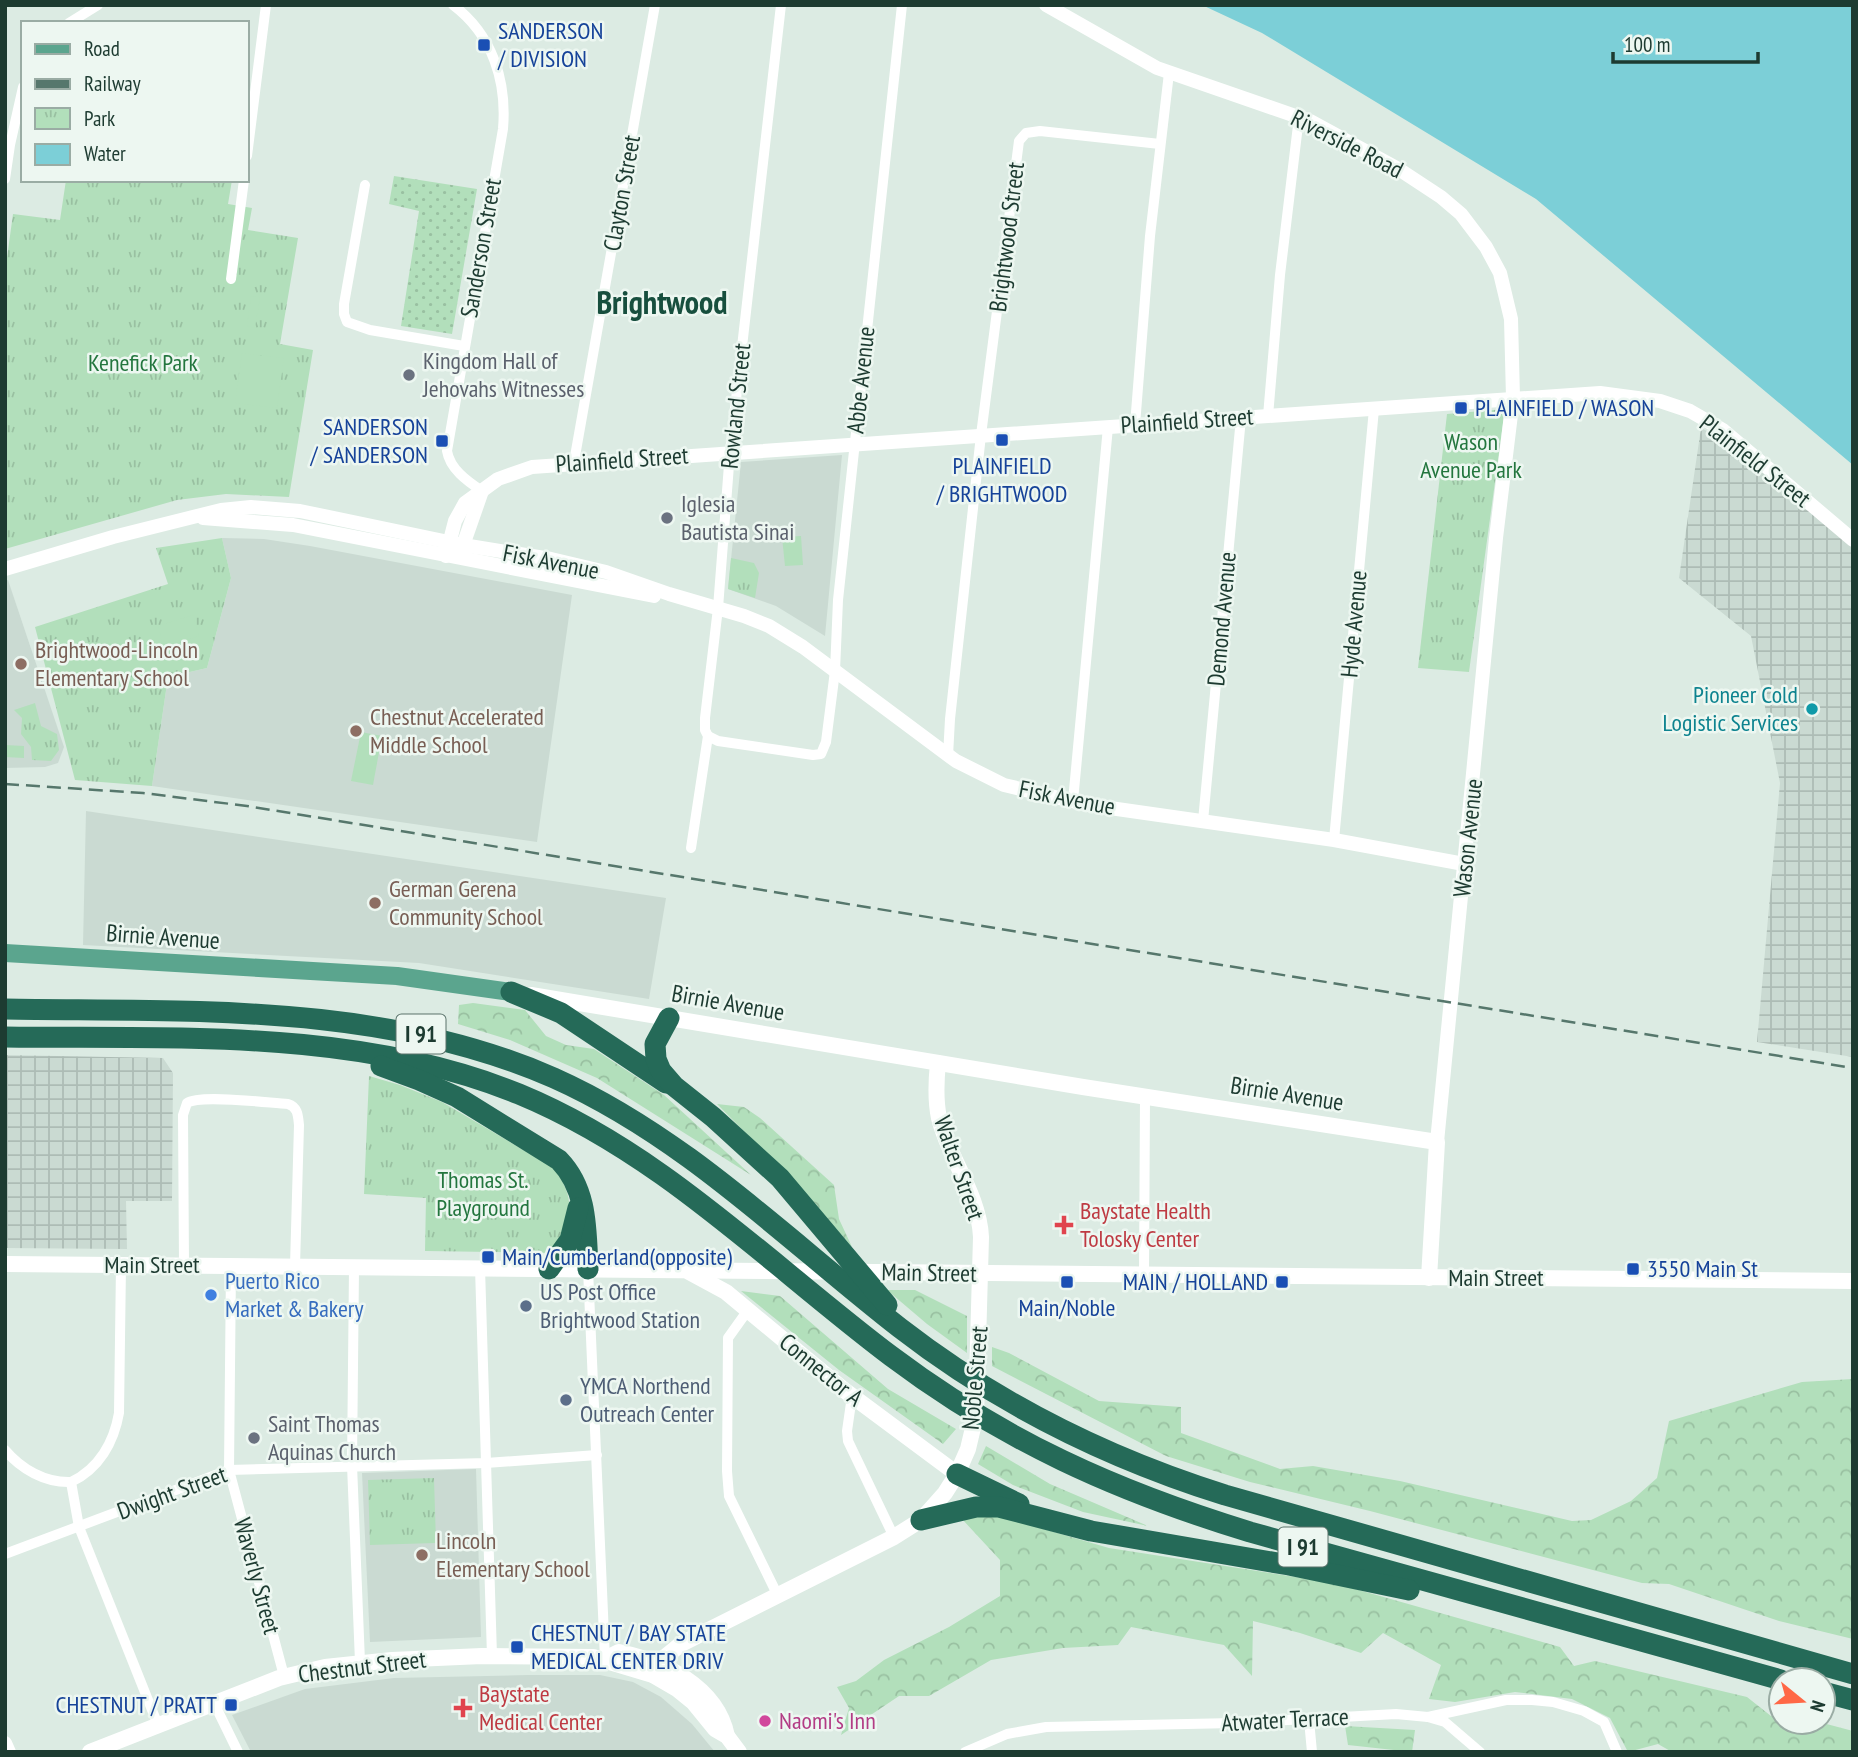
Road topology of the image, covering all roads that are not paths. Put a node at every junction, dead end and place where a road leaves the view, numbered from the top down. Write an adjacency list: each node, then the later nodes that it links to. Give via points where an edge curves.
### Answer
1 (98, 5): 8 (street)
2 (267, 5): 13 (street)
3 (453, 5): 18 (street, Sanderson Street, via 490,50 504,102)
4 (655, 5): 28 (street, Clayton Street)
5 (781, 5): 27 (street, Rowland Street)
6 (902, 5): 26 (street, Abbe Avenue)
7 (1046, 5): 9 (street, Riverside Road)
8 (72, 21)
9 (1168, 73): 11 (street, Riverside Road); 12 (street)
10 (21, 96): 14 (street)
11 (1299, 117): 19 (street, Riverside Road, via 1400,170 1441,197 1470,224 1500,273 1511,319); 21 (street)
12 (1160, 144): 23 (street); 25 (street, Brightwood Street, via 1045,131 1022,136)
13 (248, 148)
14 (5, 179)
15 (244, 182): 17 (street)
16 (365, 185): 18 (street, via 344,304 346,320 370,330)
17 (231, 279)
18 (464, 346): 29 (street, Sanderson Street, via 447,451 458,472)
19 (1513, 398): 20 (street, Plainfield Street); 30 (street, Plainfield Street, via 1600,393 1660,401 1690,411 1723,430); 41 (street, Wason Avenue)
20 (1374, 409): 21 (street, Plainfield Street); 39 (street, Hyde Avenue)
21 (1268, 416): 22 (street, Plainfield Street)
22 (1241, 418): 23 (street, Plainfield Street); 38 (street, Demond Avenue)
23 (1135, 425): 24 (street, Plainfield Street)
24 (1108, 427): 25 (street, Plainfield Street); 37 (street)
25 (981, 435): 26 (street, Plainfield Street); 36 (street)
26 (854, 444): 27 (street, Plainfield Street); 34 (street, Abbe Avenue)
27 (730, 452): 28 (street, Plainfield Street); 33 (street, Rowland Street)
28 (574, 463): 29 (street, Plainfield Street, via 524,468)
29 (482, 491): 31 (street)
30 (1853, 540)
31 (454, 551): 32 (street, via 251,507 113,537); 33 (street, Fisk Avenue)
32 (5, 569)
33 (718, 608): 34 (street, Fisk Avenue, via 780,632); 35 (street, Rowland Street, via 706,715)
34 (835, 671): 35 (street, Abbe Avenue, via 821,754 779,751); 36 (street, Fisk Avenue)
35 (708, 736): 40 (street, Rowland Street)
36 (947, 755): 37 (street, Fisk Avenue, via 1004,785)
37 (1073, 802): 38 (street, Fisk Avenue)
38 (1203, 821): 39 (street, Fisk Avenue)
39 (1334, 840): 41 (street, Fisk Avenue)
40 (691, 848)
41 (1464, 864): 51 (street, Wason Avenue)
42 (5, 953): 43 (main road, Birnie Avenue, via 397,976)
43 (511, 992): 45 (main road, Birnie Avenue); 50 (highway, via 561,1013)
44 (5, 1009): 67 (highway, I 91, via 279,1015 385,1027 458,1043 556,1079 620,1113 708,1172)
45 (669, 1018): 48 (main road, Birnie Avenue); 50 (highway, via 655,1044 659,1068)
46 (5, 1037): 47 (highway, I 91)
47 (312, 1046): 52 (highway, via 406,1075 457,1097 554,1155 569,1171); 84 (highway, I 91, via 448,1070 516,1093 579,1122 697,1199 946,1395 1093,1476 1182,1511)
48 (938, 1063): 49 (main road, Birnie Avenue); 63 (main road, Walter Street, via 939,1116 979,1219)
49 (1144, 1097): 51 (main road, Birnie Avenue); 64 (street)
50 (713, 1117): 67 (highway, via 780,1178 824,1229)
51 (1437, 1142): 65 (main road, Wason Avenue)
52 (580, 1196): 60 (highway, via 572,1234); 61 (highway)
53 (5, 1264): 54 (main road, Main Street)
54 (121, 1265): 55 (main road, Main Street); 76 (street, via 116,1429 96,1463)
55 (184, 1265): 56 (main road, Main Street); 57 (street, via 183,1115 192,1099 206,1099 288,1104 297,1111)
56 (230, 1266): 57 (main road, Main Street); 74 (street, Waverly Street)
57 (295, 1266): 58 (main road, Main Street)
58 (354, 1267): 59 (main road, Main Street); 73 (street)
59 (480, 1268): 60 (main road, Main Street); 72 (street)
60 (549, 1269): 61 (main road, Main Street)
61 (588, 1269): 62 (main road, Main Street); 71 (street)
62 (683, 1270): 63 (main road, Main Street); 68 (main road, Connector A, via 721,1288)
63 (982, 1274): 64 (main road, Main Street); 75 (main road, Noble Street, via 976,1415)
64 (1144, 1276): 65 (main road, Main Street)
65 (1429, 1278): 66 (main road, Main Street)
66 (1853, 1281)
67 (873, 1299): 83 (highway, I 91, via 949,1364 1009,1402 1094,1446 1182,1481)
68 (748, 1310): 69 (main road, Connector A); 82 (street, via 728,1338 729,1496)
69 (852, 1396): 75 (main road, Connector A); 80 (street, via 848,1441)
70 (5, 1450): 76 (street, via 31,1472)
71 (597, 1455): 72 (street, Dwight Street); 86 (street)
72 (486, 1463): 73 (street, Dwight Street); 85 (street)
73 (352, 1465): 74 (street, Dwight Street); 88 (street)
74 (229, 1470): 79 (street, Dwight Street); 91 (street, Waverly Street)
75 (957, 1475): 77 (highway); 78 (main road, Noble Street)
76 (71, 1482): 79 (street)
77 (1053, 1519): 78 (highway, via 999,1507 976,1507); 84 (highway, via 1091,1531 1289,1565)
78 (920, 1520): 80 (main road, Noble Street)
79 (79, 1527): 81 (street, Dwight Street); 96 (street)
80 (894, 1537): 82 (main road)
81 (5, 1554)
82 (778, 1596): 89 (main road, via 681,1644)
83 (1618, 1606): 87 (highway); 90 (highway, I 91)
84 (1606, 1632): 92 (highway, I 91)
85 (492, 1656): 86 (main road, Chestnut Street); 88 (main road, Chestnut Street)
86 (605, 1659): 89 (main road, Chestnut Street)
87 (1853, 1661)
88 (360, 1662): 91 (main road, Chestnut Street)
89 (656, 1669): 101 (main road, Chestnut Street)
90 (1853, 1674)
91 (284, 1676): 93 (main road, Chestnut Street)
92 (1767, 1676)
93 (214, 1703): 96 (main road, Chestnut Street); 100 (street)
94 (1428, 1717): 95 (street, Atwater Terrace, via 1396,1714); 104 (street, via 1445,1722); 105 (street, Atwater Terrace, via 1506,1700 1553,1702 1604,1722)
95 (1309, 1720): 102 (street, Atwater Terrace, via 1046,1727 1007,1734); 103 (street)
96 (158, 1725): 99 (main road, Chestnut Street)
97 (5, 1743): 98 (street)
98 (9, 1752)
99 (90, 1752)
100 (237, 1752)
101 (739, 1752)
102 (965, 1752)
103 (1312, 1752)
104 (1480, 1752)
105 (1617, 1752)

